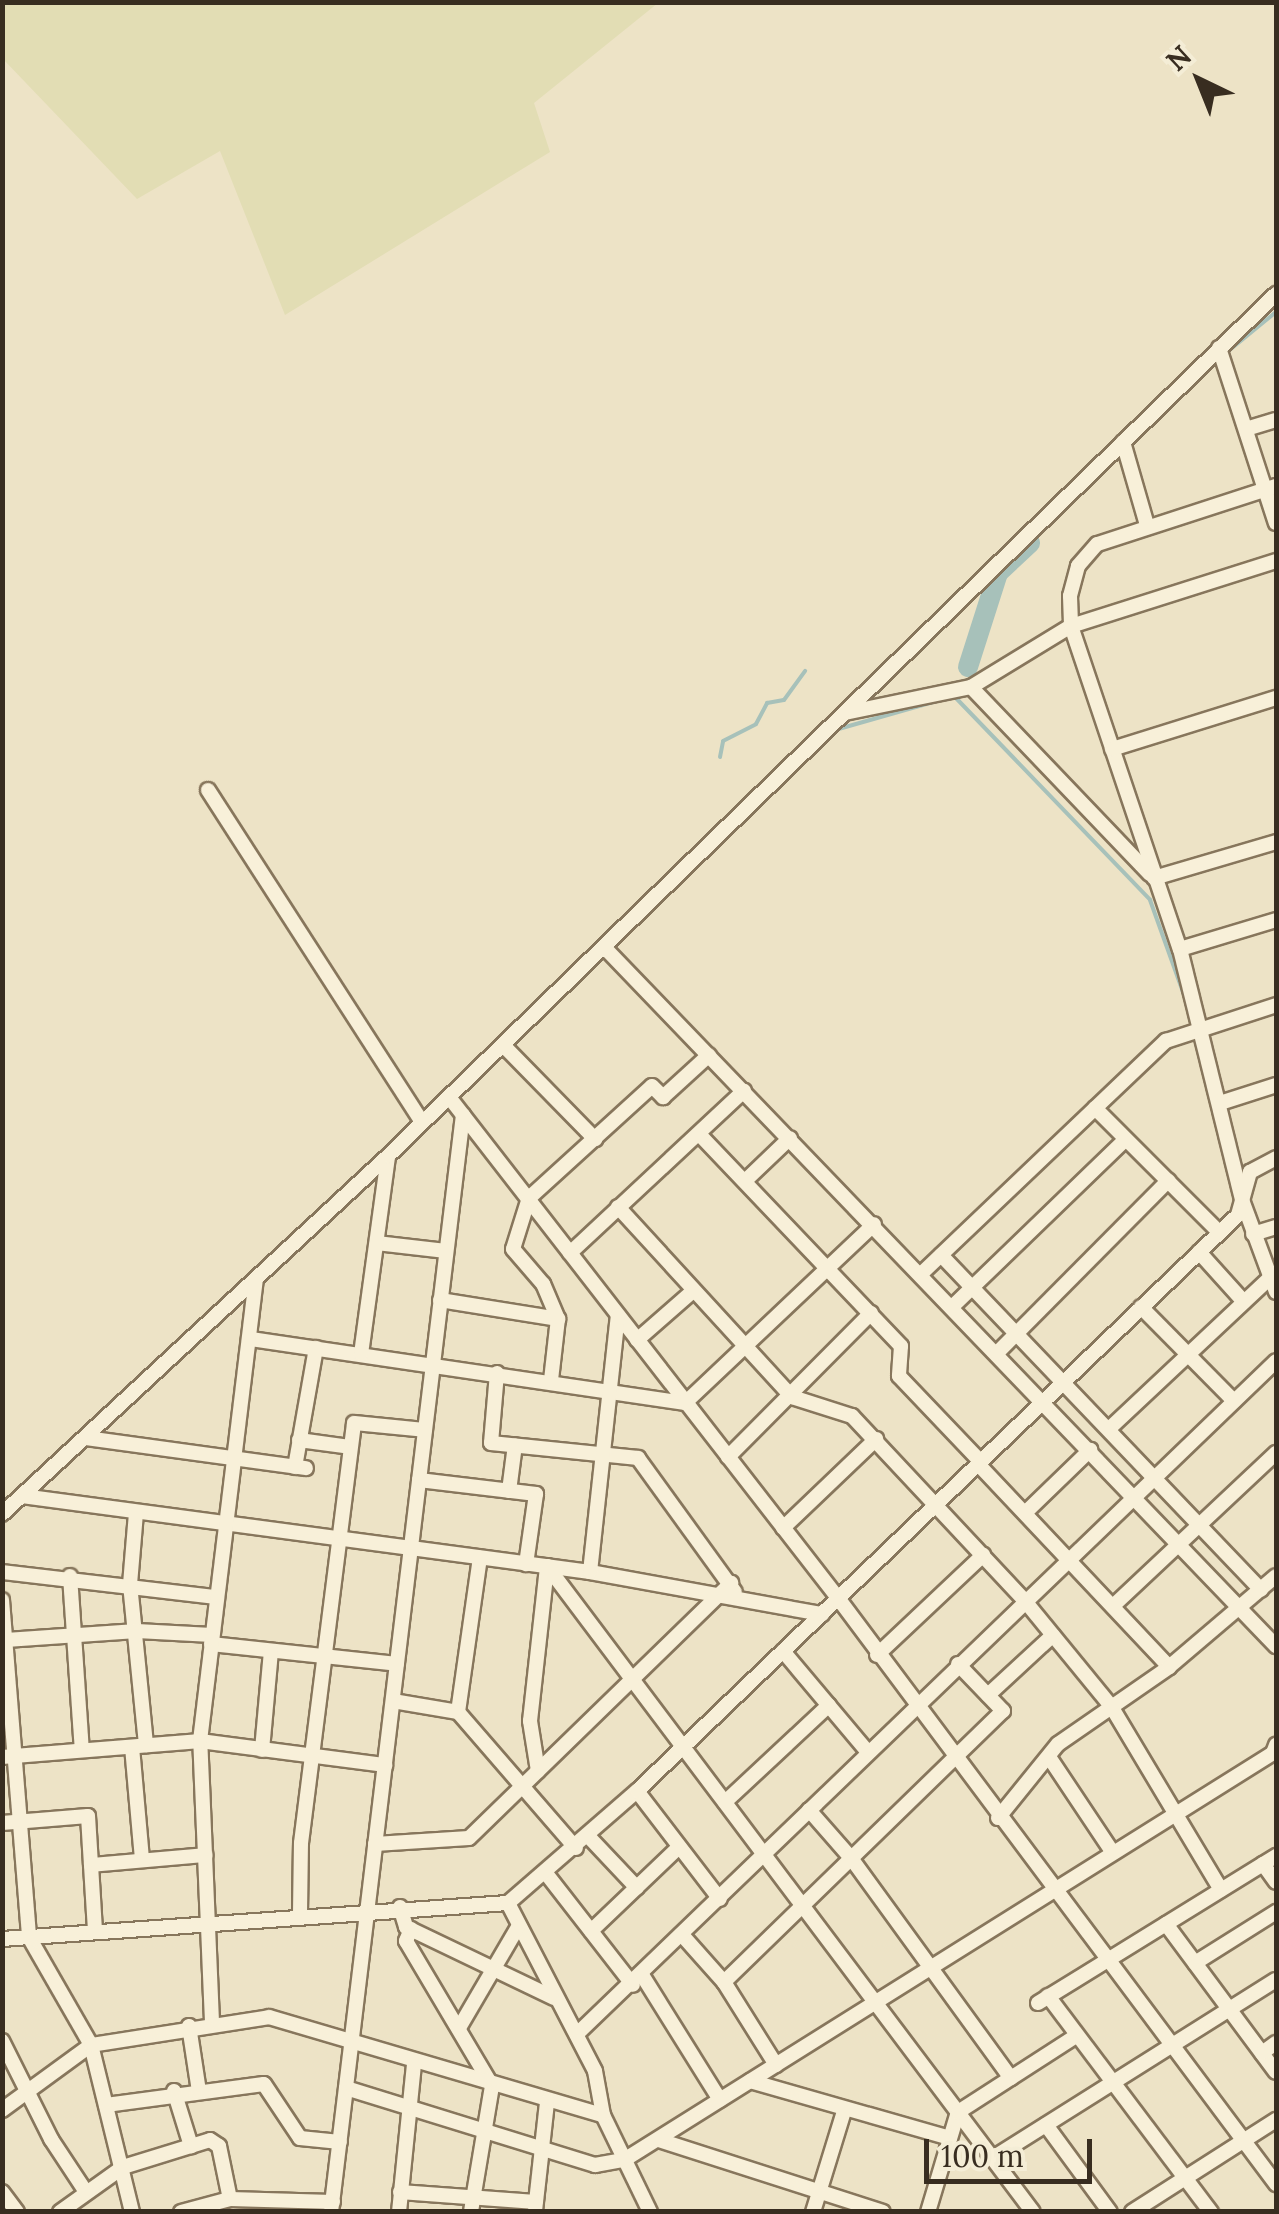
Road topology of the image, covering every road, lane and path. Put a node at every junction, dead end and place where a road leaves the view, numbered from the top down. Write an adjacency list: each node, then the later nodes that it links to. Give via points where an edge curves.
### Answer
1 (1276, 294): 2 (street)
2 (1219, 348): 4 (street); 5 (street)
3 (1276, 420): 4 (street)
4 (1246, 429): 6 (street)
5 (1123, 442): 8 (street); 13 (street)
6 (1270, 488): 7 (street); 8 (street)
7 (1276, 523)
8 (1147, 526): 10 (street, via 1097,544 1078,566)
9 (1276, 562): 10 (street)
10 (1071, 626): 11 (street); 14 (street)
11 (970, 687): 13 (street); 17 (street)
12 (1276, 698): 14 (street)
13 (844, 714): 19 (street)
14 (1112, 749): 17 (street)
15 (208, 790): 31 (street)
16 (1276, 842): 17 (street)
17 (1154, 878): 20 (street)
18 (1276, 920): 20 (street)
19 (604, 947): 23 (street); 24 (street)
20 (1180, 949): 22 (street)
21 (1276, 1005): 22 (street)
22 (1201, 1029): 28 (street); 29 (street, via 1166,1041)
23 (503, 1044): 27 (street); 34 (street)
24 (709, 1055): 26 (street); 34 (street, via 662,1098 652,1086)
25 (1276, 1085): 28 (street)
26 (744, 1091): 32 (street); 33 (street)
27 (449, 1097): 30 (street); 31 (street)
28 (1220, 1102): 41 (street)
29 (1095, 1108): 35 (street); 51 (street)
30 (463, 1114): 40 (street); 48 (street)
31 (422, 1122): 36 (street)
32 (699, 1134): 38 (street); 42 (street)
33 (790, 1138): 38 (street); 43 (street)
34 (594, 1139): 40 (street)
35 (1126, 1139): 39 (street); 56 (street)
36 (388, 1156): 47 (street); 54 (street)
37 (1276, 1158): 41 (street, via 1250,1172)
38 (745, 1181): 52 (street)
39 (1168, 1181): 45 (street); 65 (street)
40 (529, 1198): 50 (street); 64 (street, via 514,1249 543,1284)
41 (1242, 1200): 45 (street); 46 (street)
42 (618, 1207): 50 (street); 57 (street)
43 (874, 1224): 52 (street); 53 (street)
44 (1276, 1227): 46 (street)
45 (1220, 1232): 49 (street)
46 (1254, 1234): 55 (street)
47 (377, 1243): 48 (street); 71 (street)
48 (446, 1250): 58 (street)
49 (1199, 1252): 59 (street); 61 (street)
50 (570, 1253): 63 (street)
51 (941, 1254): 53 (street); 56 (street)
52 (828, 1268): 62 (street); 68 (street)
53 (922, 1273): 60 (street)
54 (256, 1281): 66 (street); 85 (street)
55 (1274, 1284): 59 (street)
56 (973, 1287): 60 (street); 65 (street)
57 (693, 1291): 67 (street); 68 (street)
58 (440, 1300): 64 (street); 74 (street)
59 (1244, 1302): 72 (street)
60 (953, 1306): 70 (street)
61 (1141, 1307): 72 (street); 77 (street)
62 (871, 1313): 79 (street); 95 (street, via 901,1346 898,1376)
63 (618, 1316): 67 (street); 78 (street)
64 (558, 1319): 76 (street)
65 (1018, 1332): 70 (street); 77 (street)
66 (250, 1339): 69 (street); 94 (street)
67 (637, 1340): 82 (street)
68 (745, 1346): 79 (street); 82 (street)
69 (316, 1348): 71 (street); 87 (street)
70 (997, 1353): 81 (street)
71 (361, 1354): 74 (street)
72 (1188, 1356): 80 (street); 83 (street)
73 (1276, 1361): 80 (street)
74 (433, 1364): 75 (street); 84 (street)
75 (497, 1372): 76 (street); 88 (street, via 491,1443)
76 (551, 1380): 78 (street)
77 (1065, 1380): 81 (street); 83 (street)
78 (612, 1388): 82 (street); 92 (street)
79 (792, 1396): 86 (street, via 852,1416); 93 (street)
80 (1234, 1401): 96 (street)
81 (1044, 1402): 90 (street); 95 (street)
82 (685, 1403): 93 (street)
83 (1112, 1427): 96 (street)
84 (425, 1430): 89 (street, via 354,1423); 97 (street)
85 (86, 1438): 94 (street); 100 (street)
86 (876, 1438): 101 (street); 107 (street)
87 (299, 1440): 89 (street); 94 (street, via 301,1467)
88 (515, 1445): 92 (street); 98 (street)
89 (350, 1447): 108 (street)
90 (1090, 1450): 99 (street); 103 (street)
91 (1276, 1453): 105 (street)
92 (604, 1455): 117 (street); 121 (street, via 638,1458)
93 (728, 1457): 107 (street)
94 (232, 1458): 106 (street)
95 (979, 1462): 101 (street); 103 (street)
96 (1155, 1474): 99 (street); 105 (street)
97 (419, 1480): 98 (street); 110 (street)
98 (509, 1491): 114 (street, via 536,1494)
99 (1132, 1495): 109 (street); 113 (street)
100 (22, 1496): 102 (street); 104 (street)
101 (937, 1504): 111 (street); 125 (street)
102 (136, 1513): 106 (street); 120 (street)
103 (1025, 1513): 113 (street)
104 (2, 1514)
105 (1200, 1524): 109 (street); 122 (street)
106 (224, 1526): 108 (street); 124 (street)
107 (783, 1528): 125 (street)
108 (341, 1541): 110 (street); 140 (street)
109 (1179, 1544): 128 (street); 129 (street)
110 (411, 1548): 112 (street); 141 (street)
111 (983, 1555): 127 (street); 139 (street)
112 (480, 1558): 114 (street); 150 (street)
113 (1067, 1558): 127 (street); 128 (street)
114 (526, 1564): 115 (street)
115 (547, 1566): 117 (street); 144 (street); 163 (street, via 530,1721)
116 (2, 1572): 118 (street)
117 (590, 1572): 123 (street)
118 (70, 1576): 120 (street); 133 (street)
119 (1276, 1576): 122 (street)
120 (130, 1584): 124 (street); 131 (street)
121 (733, 1588): 123 (street); 130 (street)
122 (1261, 1590): 129 (street)
123 (718, 1595): 144 (street)
124 (216, 1597): 135 (street)
125 (838, 1598): 130 (street); 139 (street)
126 (2, 1600): 134 (street)
127 (1025, 1601): 132 (street); 142 (street)
128 (1112, 1606): 143 (street)
129 (1241, 1608): 136 (street); 143 (street)
130 (822, 1614): 138 (street)
131 (136, 1631): 133 (street); 135 (street); 152 (street)
132 (1053, 1635): 145 (street); 149 (street)
133 (74, 1636): 134 (street); 154 (street)
134 (6, 1640): 159 (street)
135 (212, 1640): 137 (street); 151 (street)
136 (1276, 1646)
137 (271, 1651): 140 (street); 155 (street)
138 (784, 1651): 147 (street); 153 (street)
139 (877, 1655): 148 (street)
140 (327, 1657): 141 (street); 158 (street)
141 (397, 1664): 146 (street)
142 (958, 1664): 145 (street); 148 (street)
143 (1169, 1667): 149 (street)
144 (632, 1679): 153 (street); 163 (street)
145 (988, 1695): 161 (street, via 1003,1711)
146 (392, 1702): 150 (street); 162 (street)
147 (829, 1705): 156 (street); 166 (street)
148 (914, 1705): 156 (street); 161 (street)
149 (1112, 1706): 160 (street); 168 (street)
150 (458, 1712): 164 (street)
151 (200, 1741): 152 (street); 155 (street); 176 (street)
152 (139, 1746): 154 (street); 181 (street)
153 (684, 1746): 165 (street); 166 (street)
154 (82, 1750): 159 (street)
155 (262, 1750): 158 (street)
156 (867, 1750): 167 (street)
157 (1276, 1752): 168 (street)
158 (312, 1756): 162 (street); 195 (street)
159 (9, 1757): 170 (street)
160 (1049, 1757): 169 (street); 177 (street)
161 (954, 1758): 169 (street); 180 (street)
162 (385, 1765): 173 (street)
163 (538, 1771): 164 (street)
164 (522, 1786): 173 (street, via 469,1838); 175 (street)
165 (637, 1791): 172 (street); 174 (street)
166 (725, 1802): 178 (street)
167 (809, 1810): 178 (street); 180 (street)
168 (1177, 1814): 177 (street); 188 (street)
169 (998, 1818): 187 (street)
170 (20, 1822): 171 (street); 183 (street, via 88,1816); 203 (street)
171 (2, 1824)
172 (588, 1836): 175 (street); 186 (street)
173 (376, 1844): 193 (street)
174 (679, 1847): 186 (street); 189 (street)
175 (576, 1848): 184 (street)
176 (206, 1854): 181 (street); 196 (street)
177 (1113, 1854): 187 (street)
178 (765, 1855): 189 (street); 191 (street)
179 (1276, 1856): 182 (street)
180 (851, 1858): 191 (street); 207 (street)
181 (142, 1859): 183 (street)
182 (1263, 1864): 185 (street); 188 (street)
183 (91, 1865): 200 (street)
184 (545, 1872): 190 (street); 201 (street)
185 (1276, 1882)
186 (637, 1888): 201 (street)
187 (1055, 1890): 205 (street); 207 (street)
188 (1221, 1890): 197 (street)
189 (720, 1899): 202 (street)
190 (508, 1902): 192 (street); 198 (street)
191 (803, 1906): 211 (street); 213 (street)
192 (400, 1907): 193 (street); 199 (street, via 401,1921)
193 (368, 1908): 195 (street); 223 (street)
194 (1276, 1912): 206 (street)
195 (300, 1913): 196 (street)
196 (210, 1920): 200 (street); 215 (street)
197 (1166, 1924): 205 (street); 206 (street)
198 (518, 1927): 208 (street); 212 (street)
199 (411, 1929): 208 (street); 217 (street, via 406,1941)
200 (95, 1930): 203 (street)
201 (591, 1931): 209 (street)
202 (683, 1936): 209 (street); 211 (street)
203 (29, 1937): 204 (street); 222 (street)
204 (2, 1939)
205 (1108, 1959): 219 (street, via 1043,2000); 224 (street)
206 (1195, 1964): 214 (street)
207 (932, 1967): 213 (street); 229 (street)
208 (495, 1968): 212 (street); 217 (street)
209 (638, 1980): 218 (street); 237 (street)
210 (1276, 1980): 214 (street)
211 (724, 1982): 227 (street)
212 (555, 1998): 218 (street)
213 (876, 2002): 227 (street); 243 (street)
214 (1230, 2009): 224 (street); 225 (street)
215 (212, 2022): 216 (street); 223 (street, via 269,2017)
216 (189, 2026): 222 (street); 235 (street)
217 (459, 2028): 232 (street)
218 (577, 2034): 244 (street, via 601,2086)
219 (1076, 2036): 229 (street); 231 (street)
220 (2, 2040): 234 (street)
221 (1276, 2043): 225 (street)
222 (91, 2045): 234 (street); 239 (street)
223 (351, 2046): 226 (street); 233 (street)
224 (1172, 2046): 231 (street); 250 (street)
225 (1262, 2052): 228 (street)
226 (414, 2064): 232 (street); 240 (street)
227 (776, 2065): 230 (street)
228 (1276, 2072)
229 (1011, 2078): 243 (street)
230 (750, 2081): 237 (street); 242 (street)
231 (1111, 2084): 246 (street); 257 (street)
232 (492, 2086): 238 (street); 247 (street)
233 (346, 2088): 240 (street); 251 (street)
234 (26, 2090): 241 (street); 261 (street)
235 (199, 2091): 236 (street); 251 (street, via 264,2084 300,2138)
236 (174, 2092): 239 (street); 252 (street)
237 (720, 2100): 249 (street)
238 (547, 2102): 244 (street); 253 (street)
239 (106, 2104): 256 (street)
240 (409, 2106): 247 (street); 262 (street)
241 (2, 2110)
242 (844, 2111): 248 (street); 259 (street)
243 (958, 2112): 248 (street); 254 (street)
244 (603, 2115): 255 (street)
245 (1276, 2120): 250 (street)
246 (1046, 2125): 254 (street); 277 (street)
247 (482, 2128): 253 (street); 264 (street)
248 (950, 2138): 275 (street)
249 (659, 2140): 255 (street); 259 (street)
250 (1244, 2140): 257 (street); 258 (street)
251 (340, 2142): 265 (street)
252 (192, 2146): 256 (street); 263 (street, via 217,2143)
253 (542, 2147): 255 (street, via 595,2165); 266 (street)
254 (993, 2158): 276 (street)
255 (624, 2160): 272 (street)
256 (123, 2167): 261 (street); 269 (street)
257 (1186, 2178): 278 (street); 279 (street)
258 (1276, 2184)
259 (819, 2190): 273 (street); 274 (street)
260 (2, 2192): 267 (street)
261 (86, 2192): 268 (street)
262 (400, 2192): 264 (street); 271 (street)
263 (230, 2199): 265 (street); 270 (street)
264 (472, 2204): 266 (street)
265 (332, 2207)
266 (536, 2207)
267 (17, 2212)
268 (60, 2212)
269 (132, 2212)
270 (181, 2212)
271 (399, 2212)
272 (650, 2212)
273 (813, 2212)
274 (883, 2212)
275 (928, 2212)
276 (1034, 2212)
277 (1110, 2212)
278 (1132, 2212)
279 (1211, 2212)

